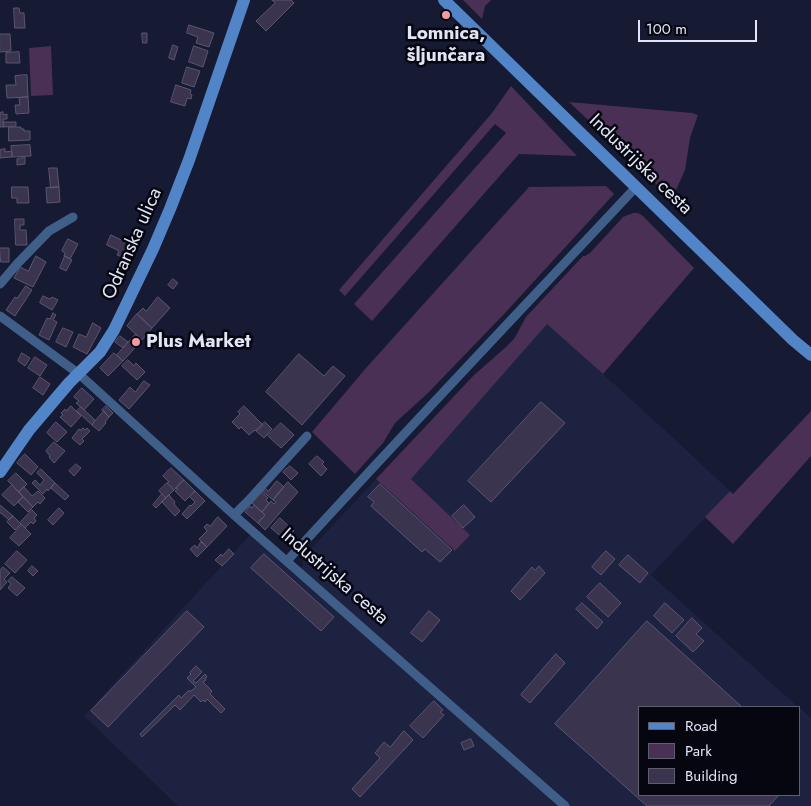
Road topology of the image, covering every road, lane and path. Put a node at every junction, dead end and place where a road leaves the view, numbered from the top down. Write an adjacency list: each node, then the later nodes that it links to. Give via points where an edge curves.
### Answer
1 (244, 0): 8 (main road, Odranska ulica, via 189,160 153,249 109,338)
2 (444, 0): 3 (main road, Industrijska cesta)
3 (636, 187): 7 (main road, Industrijska cesta); 12 (street)
4 (73, 217): 5 (street, via 48,231)
5 (0, 284)
6 (0, 316): 8 (street, Industrijska cesta)
7 (811, 355)
8 (79, 374): 10 (main road, Odranska ulica, via 28,430); 11 (street, Industrijska cesta)
9 (307, 436): 11 (street)
10 (0, 472)
11 (234, 514): 12 (street, Industrijska cesta)
12 (287, 561): 13 (street, Industrijska cesta)
13 (565, 806)

